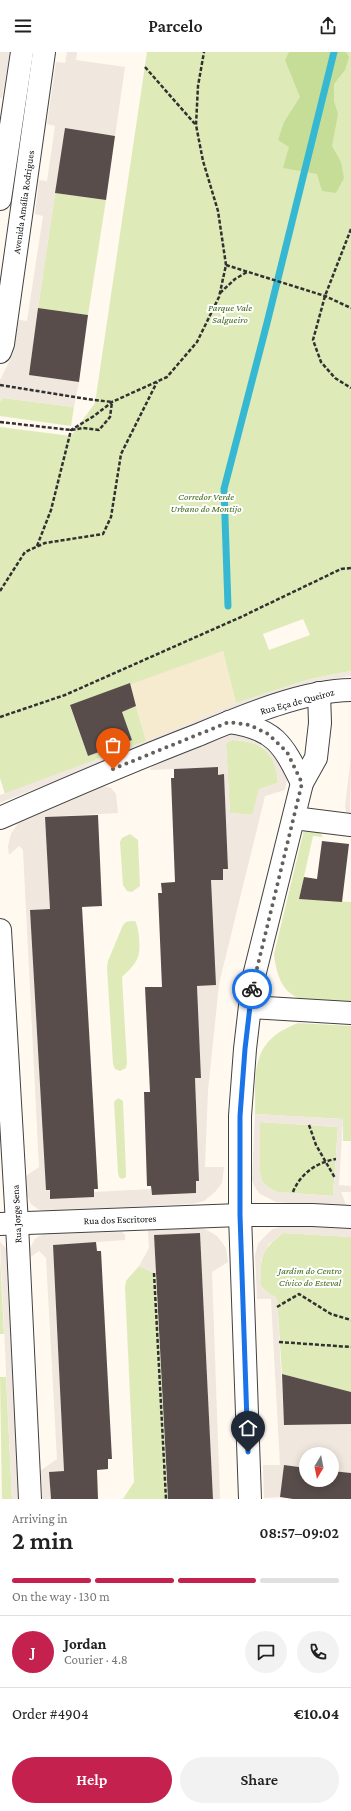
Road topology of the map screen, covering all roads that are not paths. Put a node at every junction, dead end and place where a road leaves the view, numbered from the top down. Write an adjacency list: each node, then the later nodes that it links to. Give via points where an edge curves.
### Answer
1 (22, 52): 3 (street)
2 (44, 52): 4 (street, Avenida Amália Rodrigues)
3 (18, 77): 4 (street); 5 (street)
4 (40, 80): 6 (street, Avenida Amália Rodrigues)
5 (0, 199)
6 (0, 352)
7 (351, 690): 8 (street, Rua Eça de Queiroz)
8 (319, 693): 9 (street, Rua Eça de Queiroz); 10 (street, via 320,723 316,758)
9 (229, 722): 10 (street, via 250,725 268,734 287,752); 11 (street, Rua Eça de Queiroz, via 127,762)
10 (302, 783): 12 (street)
11 (0, 818)
12 (294, 818): 13 (street); 15 (street, via 253,980)
13 (351, 825)
14 (0, 930): 19 (street, Rua Jorge Sena)
15 (250, 1007): 16 (street); 17 (street, via 240,1116)
16 (351, 1012)
17 (240, 1215): 18 (street, Rua dos Escritores); 19 (street, Rua dos Escritores); 21 (street)
18 (351, 1218)
19 (9, 1224): 20 (street, Rua Jorge Sena)
20 (30, 1499)
21 (250, 1499)

